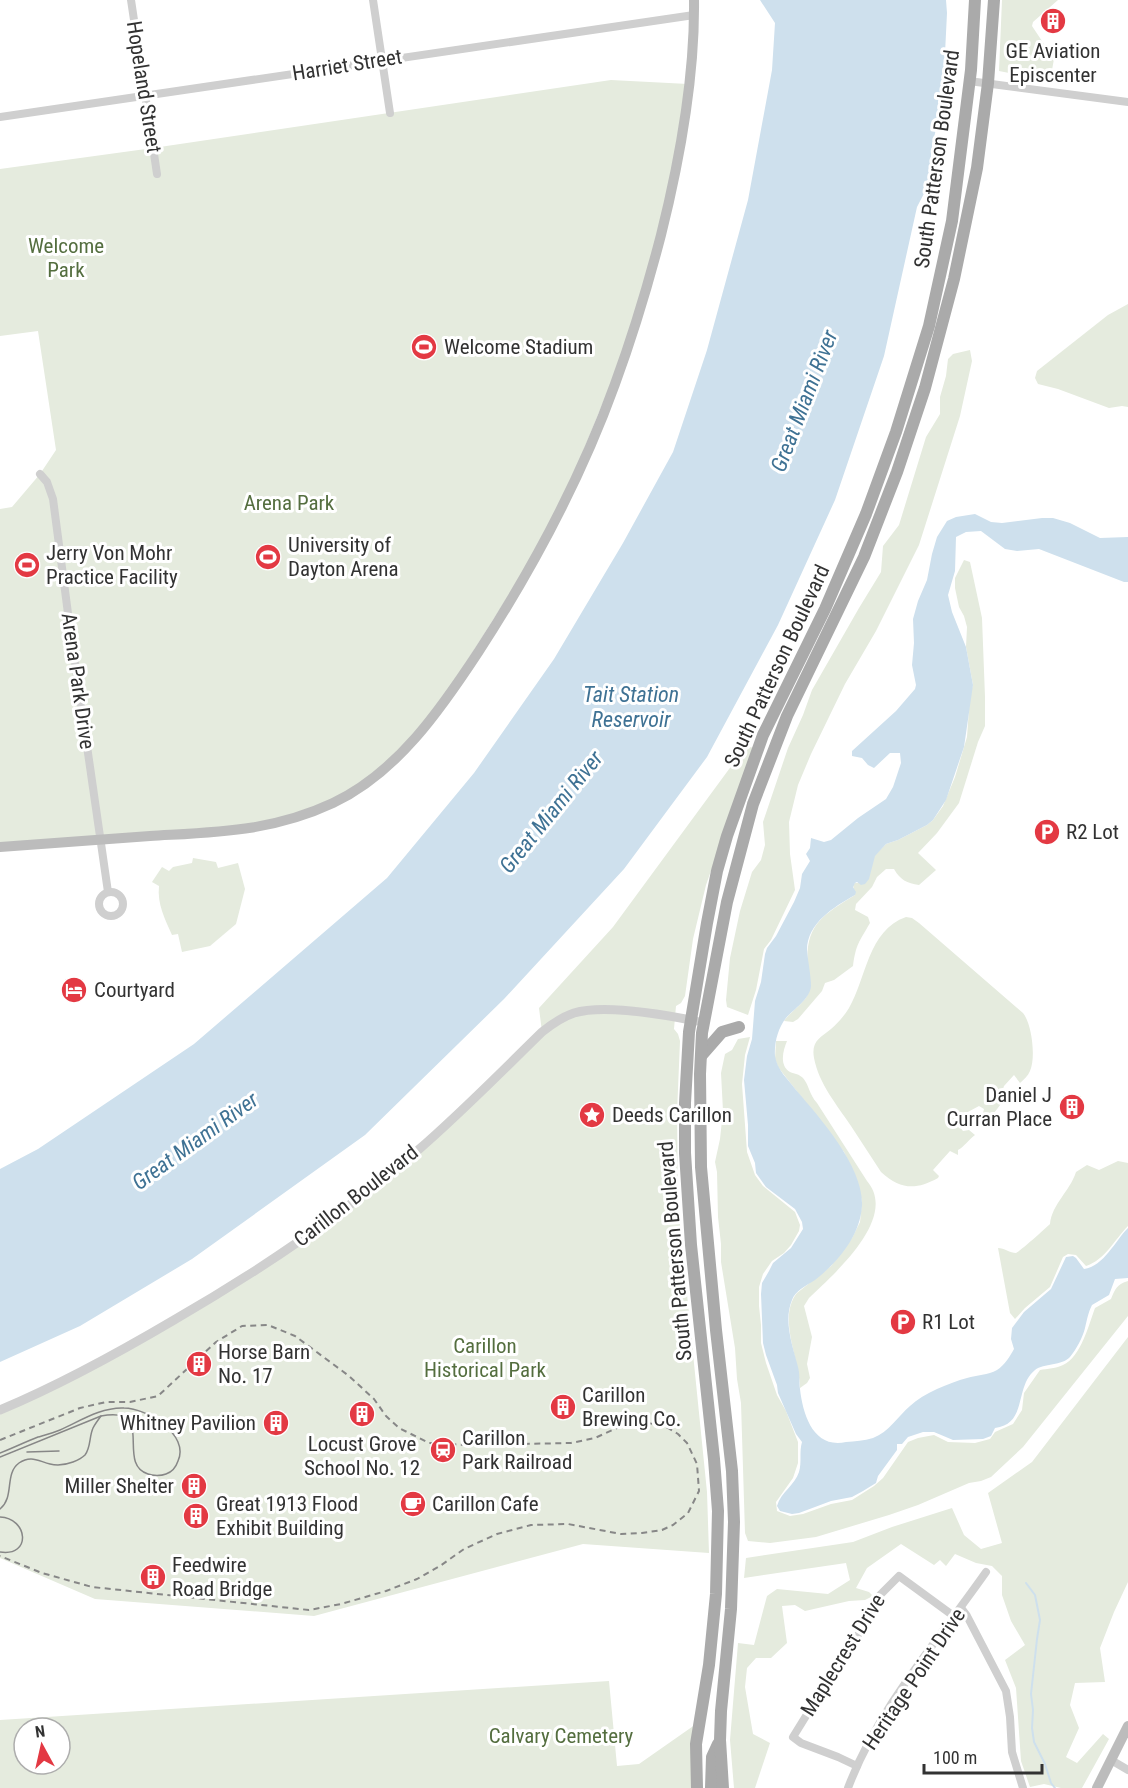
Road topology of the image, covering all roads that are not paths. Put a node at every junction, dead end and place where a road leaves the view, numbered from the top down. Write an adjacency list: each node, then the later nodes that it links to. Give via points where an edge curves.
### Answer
1 (131, 0): 10 (street, Hopeland Street)
2 (373, 0): 7 (street)
3 (694, 0): 6 (main road)
4 (975, 0): 8 (main road, South Patterson Boulevard)
5 (994, 0): 9 (main road, South Patterson Boulevard)
6 (694, 15): 7 (street, Harriet Street); 16 (main road, via 676,169 649,281 615,384 553,525 451,692 385,768 347,795 313,811 260,827)
7 (382, 60): 10 (street, Harriet Street); 12 (street)
8 (969, 81): 9 (street); 19 (main road, South Patterson Boulevard, via 946,253 912,384 866,514 825,609 767,724 726,836)
9 (988, 83): 11 (street); 20 (main road, South Patterson Boulevard, via 977,168 954,279 922,398 864,557 787,716 753,804 727,902)
10 (145, 96): 13 (street, Harriet Street); 14 (street, Hopeland Street)
11 (1128, 102)
12 (390, 112)
13 (0, 117)
14 (157, 174)
15 (40, 474): 16 (street, Arena Park Drive, via 53,499)
16 (100, 840): 17 (main road); 18 (street, Arena Park Drive)
17 (0, 847)
18 (108, 892)
19 (691, 1020): 20 (street, Carillon Boulevard); 23 (street, Carillon Boulevard, via 601,1010 575,1013 553,1023 418,1150 311,1233 237,1284 148,1335); 32 (main road, South Patterson Boulevard, via 685,1153 718,1511 716,1594 696,1744)
20 (704, 1023): 22 (main road, South Patterson Boulevard)
21 (740, 1027): 22 (main road, via 722,1032)
22 (701, 1056): 28 (main road, South Patterson Boulevard, via 701,1167 734,1522)
23 (0, 1410)
24 (986, 1572): 25 (street, Heritage Point Drive)
25 (961, 1608): 26 (street, Heritage Point Drive); 36 (street, via 1006,1691 1012,1752)
26 (955, 1617): 30 (street, Heritage Point Drive, via 881,1720); 30 (street, Maplecrest Drive, via 899,1576 880,1595 871,1616 793,1737)
27 (1128, 1726): 29 (main road)
28 (720, 1740): 33 (main road, via 712,1757); 34 (main road, South Patterson Boulevard)
29 (1111, 1760): 31 (street); 37 (main road)
30 (857, 1766): 35 (street, Heritage Point Drive)
31 (1128, 1770)
32 (697, 1788)
33 (711, 1788)
34 (723, 1788)
35 (848, 1788)
36 (1023, 1788)
37 (1097, 1788)

